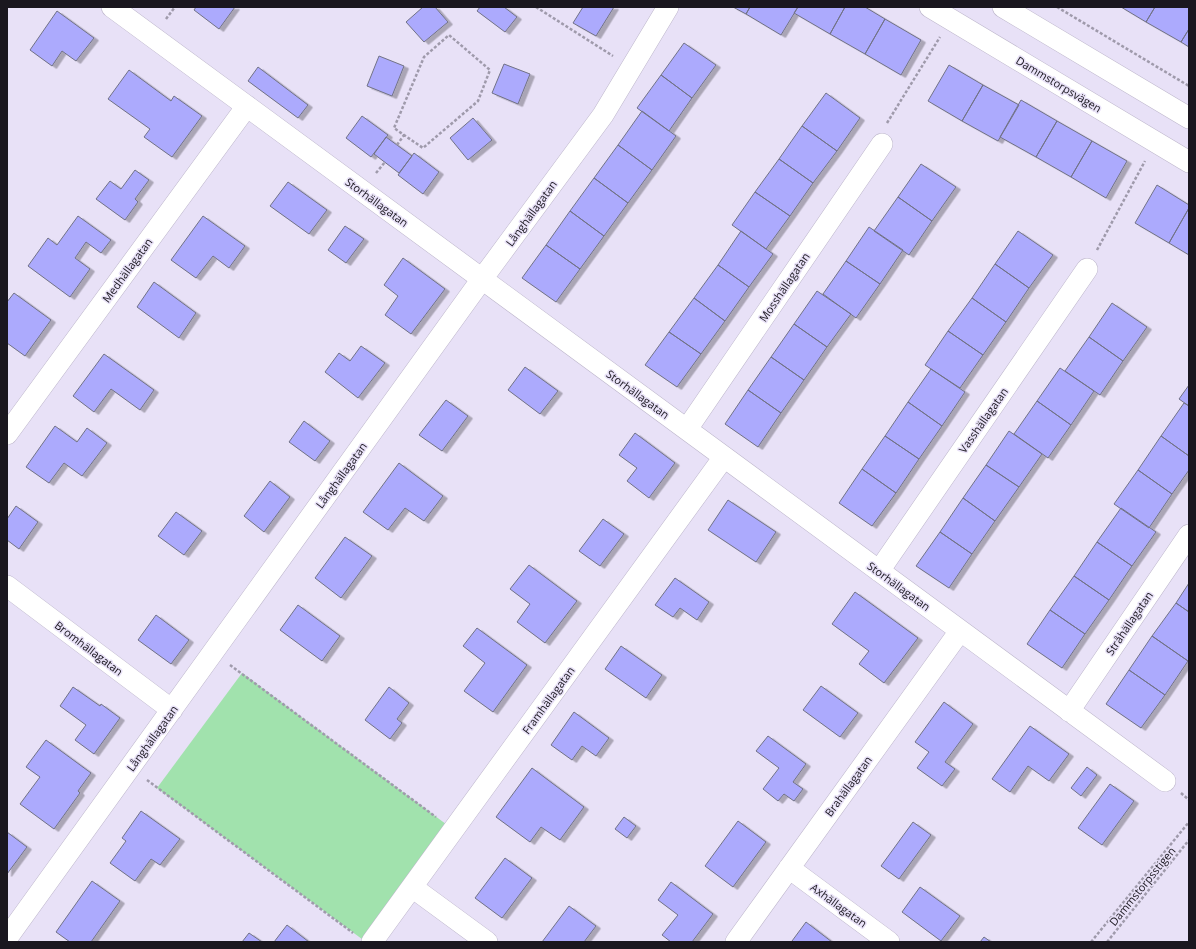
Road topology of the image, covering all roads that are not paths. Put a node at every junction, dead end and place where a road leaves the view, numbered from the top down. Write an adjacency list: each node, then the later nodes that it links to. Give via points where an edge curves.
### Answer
1 (112, 7): 5 (street, Storhällagatan)
2 (668, 7): 10 (street, Långhällagatan, via 603,115)
3 (930, 7): 8 (street, Dammstorpsvägen)
4 (1003, 7): 6 (street)
5 (247, 106): 10 (street, Storhällagatan); 12 (street, Medhällagatan)
6 (1189, 118)
7 (882, 144): 11 (street, Mosshällagatan)
8 (1189, 162)
9 (1087, 269): 15 (street, Vasshällagatan)
10 (482, 279): 11 (street, Storhällagatan); 18 (street, Långhällagatan)
11 (687, 429): 13 (street, Storhällagatan)
12 (7, 434)
13 (724, 457): 15 (street, Storhällagatan); 22 (street, Framhällagatan)
14 (1189, 535): 19 (street, Stråhällagatan)
15 (879, 571): 17 (street, Storhällagatan)
16 (7, 586): 18 (street, Bromhällagatan)
17 (960, 631): 19 (street, Storhällagatan); 21 (street, Brahällagatan)
18 (172, 710): 23 (street, Långhällagatan)
19 (1069, 711): 20 (street, Storhällagatan)
20 (1164, 781)
21 (789, 868): 26 (street, Brahällagatan); 27 (street, Axhällagatan)
22 (412, 887): 24 (street, Framhällagatan); 25 (street)
23 (7, 938)
24 (372, 942)
25 (487, 942)
26 (736, 942)
27 (889, 942)

